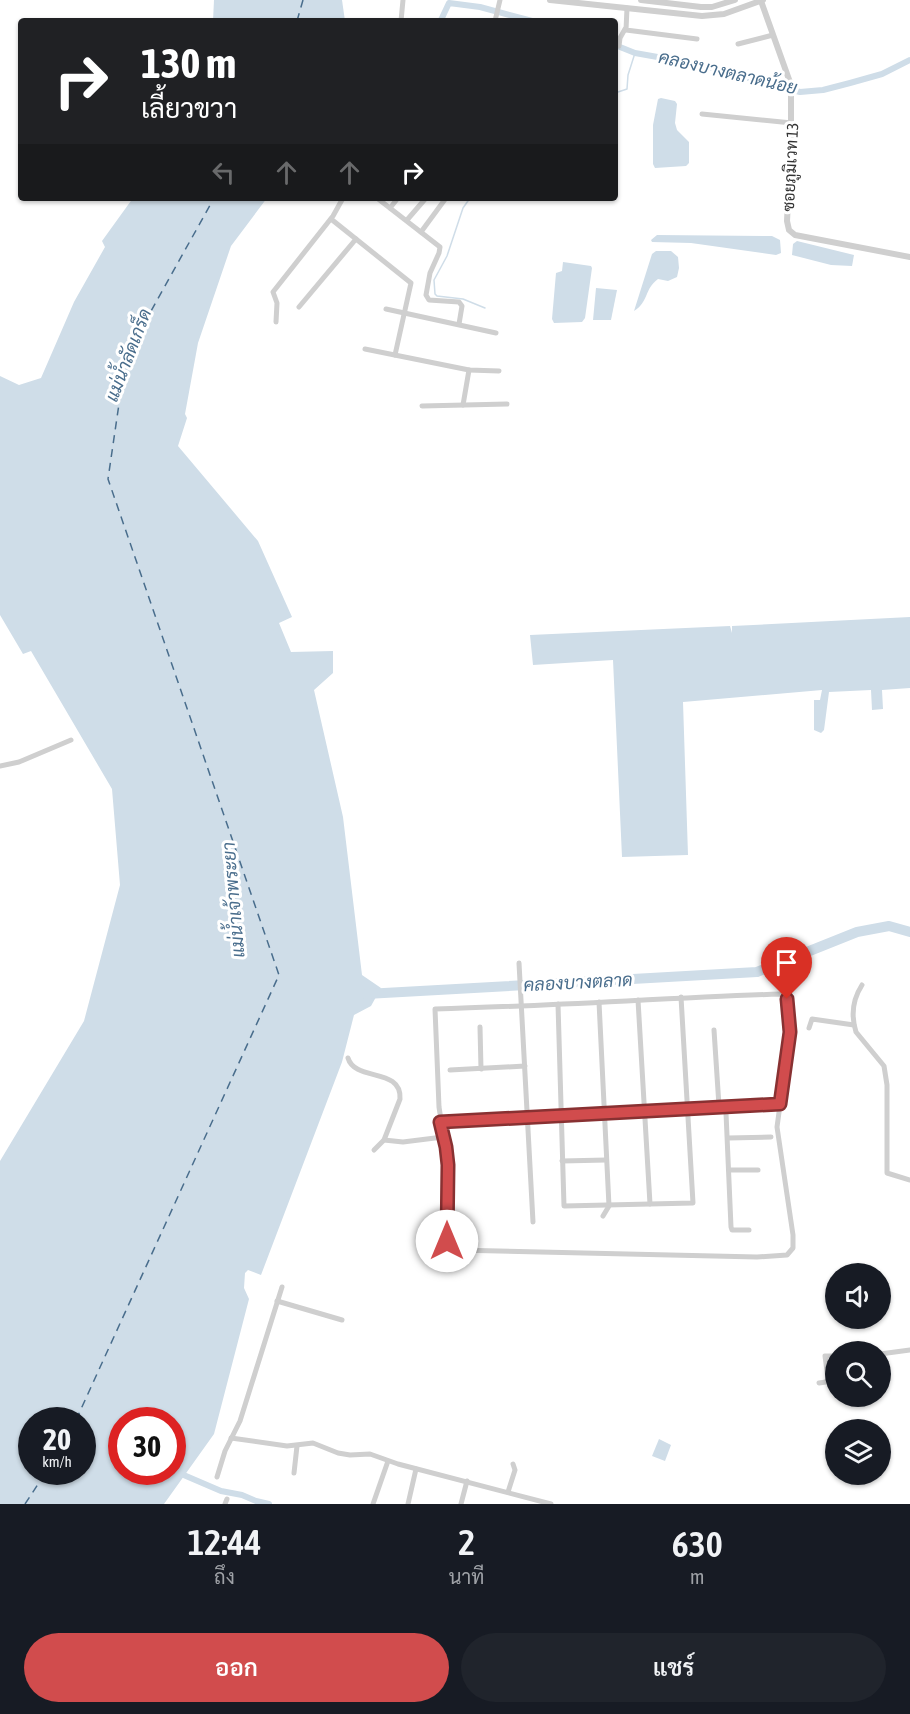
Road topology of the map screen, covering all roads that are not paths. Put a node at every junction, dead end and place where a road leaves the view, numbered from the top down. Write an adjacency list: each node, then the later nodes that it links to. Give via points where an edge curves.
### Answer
1 (403, 0): 8 (street)
2 (500, 0): 9 (street)
3 (550, 0): 7 (street)
4 (641, 0): 5 (street, via 701,7)
5 (735, 0)
6 (762, 1): 7 (street, via 713,16); 11 (street, ซอยภูมิเวท 13)
7 (627, 8): 10 (street)
8 (401, 18)
9 (496, 18)
10 (625, 29): 12 (street); 14 (street)
11 (773, 35): 13 (street); 16 (street, ซอยภูมิเวท 13, via 791,85)
12 (696, 39)
13 (738, 44)
14 (620, 46)
15 (702, 114): 16 (street)
16 (792, 123): 27 (street, ซอยภูมิเวท 13, via 789,230 795,235)
17 (341, 201): 23 (street)
18 (381, 201): 22 (street)
19 (396, 201): 22 (street)
20 (423, 201): 24 (street)
21 (444, 201): 25 (street)
22 (390, 208): 24 (street)
23 (331, 219): 26 (street); 31 (street, via 273,291)
24 (407, 220): 25 (street)
25 (422, 232): 32 (street, via 440,250 426,295 429,300 459,302)
26 (356, 239): 28 (street); 30 (street, via 411,283)
27 (910, 257)
28 (299, 307)
29 (386, 309): 30 (street)
30 (404, 313): 32 (street); 35 (street)
31 (276, 322)
32 (459, 324): 33 (street)
33 (496, 333)
34 (364, 349): 35 (street)
35 (395, 355): 36 (street)
36 (469, 370): 37 (street); 39 (street)
37 (499, 371)
38 (507, 404): 39 (street)
39 (463, 405): 40 (street)
40 (422, 406)
41 (71, 740): 42 (street)
42 (0, 766)
43 (519, 963): 49 (street)
44 (862, 985): 50 (street, via 855,996)
45 (681, 997): 46 (street); 58 (street, via 780,994 787,999 790,1032); 60 (street)
46 (638, 1000): 47 (street); 61 (street)
47 (599, 1002): 48 (street); 62 (street)
48 (558, 1004): 49 (street); 63 (street)
49 (521, 1007): 55 (street); 65 (street, via 435,1009)
50 (854, 1025): 52 (street, via 812,1019); 75 (street, via 884,1066 887,1173)
51 (480, 1027): 56 (street)
52 (809, 1028)
53 (714, 1030): 59 (street)
54 (348, 1058): 69 (street, via 357,1069 391,1080 397,1086 400,1099)
55 (525, 1066): 56 (street); 64 (street)
56 (481, 1069): 57 (street)
57 (450, 1070)
58 (780, 1104): 59 (street); 66 (street, via 777,1127 793,1235 787,1255 455,1250 447,1241 448,1165)
59 (720, 1107): 60 (street); 68 (street, via 726,1113)
60 (688, 1108): 61 (street); 76 (street, via 694,1202)
61 (645, 1110): 62 (street); 76 (street)
62 (604, 1113): 63 (street); 71 (street)
63 (561, 1115): 64 (street); 72 (street)
64 (527, 1116): 65 (street); 79 (street)
65 (440, 1122): 66 (street)
66 (443, 1137): 69 (street, via 404,1142)
67 (771, 1137): 68 (street)
68 (728, 1138): 73 (street)
69 (384, 1140): 70 (street)
70 (374, 1150)
71 (606, 1160): 72 (street); 77 (street)
72 (562, 1161): 77 (street, via 564,1206)
73 (729, 1170): 74 (street); 80 (street, via 731,1229)
74 (758, 1170)
75 (910, 1180)
76 (650, 1204): 77 (street)
77 (609, 1206): 78 (street)
78 (603, 1216)
79 (533, 1222)
80 (749, 1230)
81 (282, 1287): 82 (street)
82 (277, 1301): 83 (street); 88 (street, via 249,1395)
83 (342, 1320)
84 (910, 1350): 85 (street)
85 (891, 1353)
86 (825, 1382): 87 (street)
87 (819, 1383)
88 (231, 1438): 89 (street); 94 (street)
89 (297, 1446): 90 (street, via 313,1443 338,1453 370,1454); 93 (street)
90 (387, 1461): 92 (street); 98 (street)
91 (513, 1464): 96 (street, via 515,1470)
92 (416, 1469): 95 (street); 99 (street)
93 (294, 1473)
94 (217, 1478)
95 (467, 1481): 96 (street); 100 (street)
96 (508, 1492): 97 (street)
97 (536, 1502): 101 (street)
98 (373, 1504)
99 (408, 1504)
100 (461, 1504)
101 (551, 1504)

